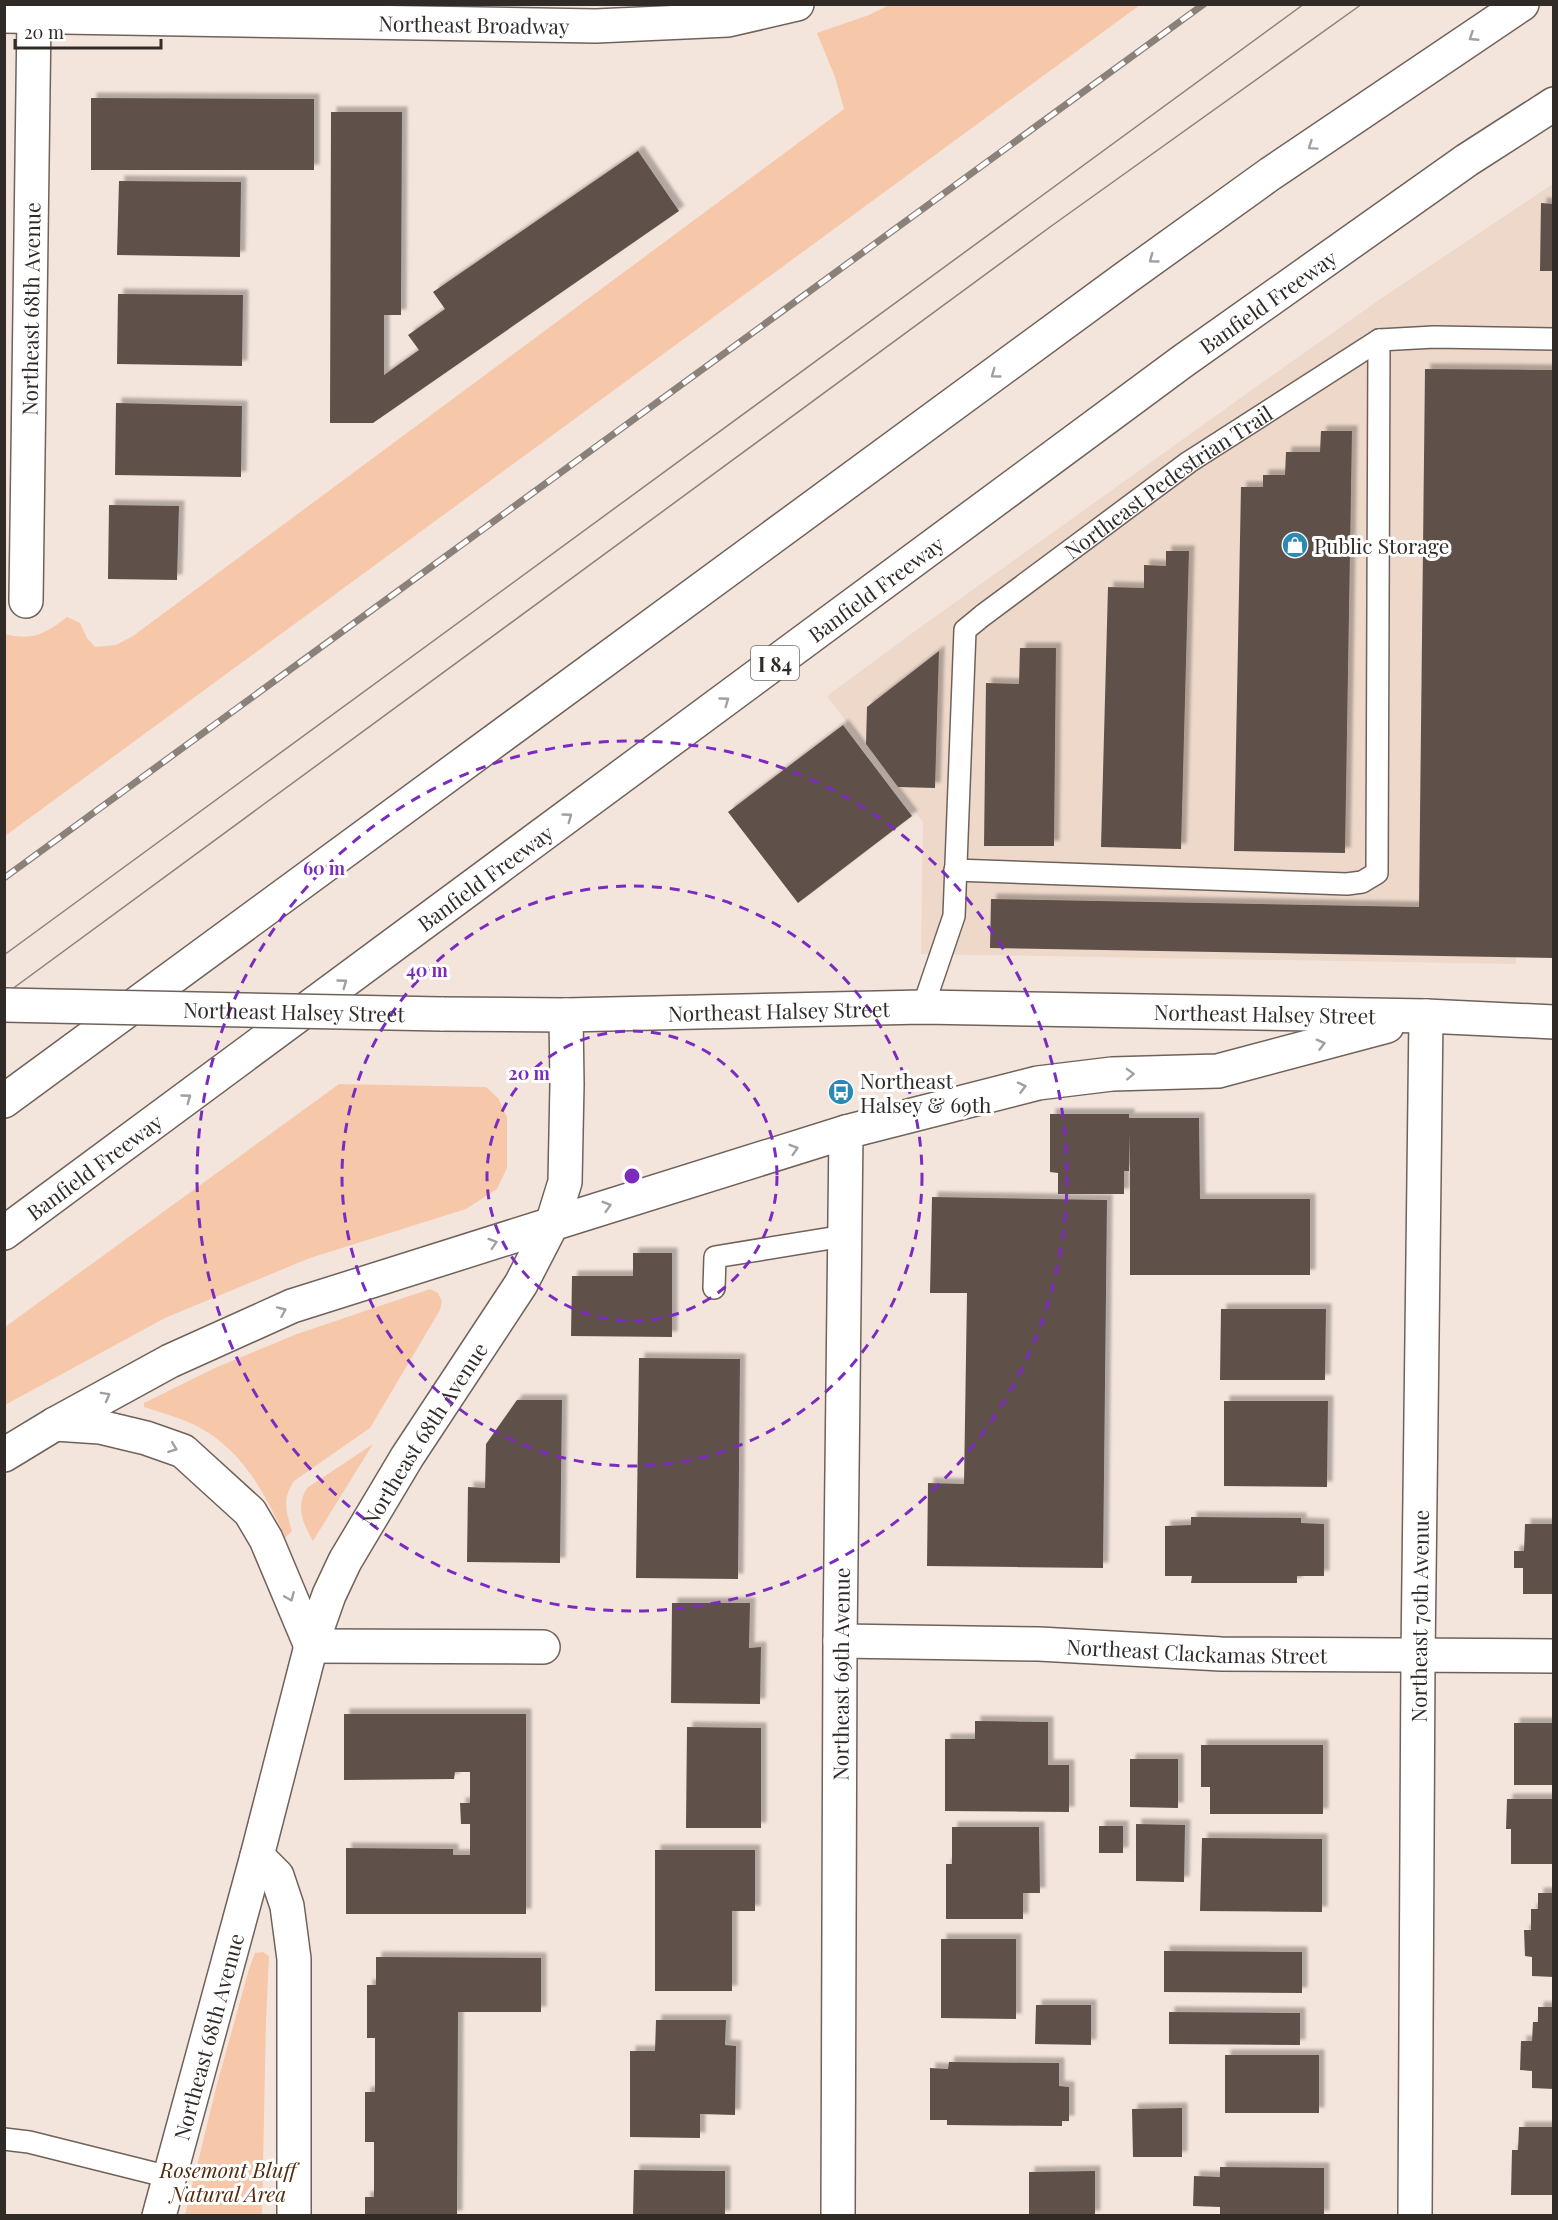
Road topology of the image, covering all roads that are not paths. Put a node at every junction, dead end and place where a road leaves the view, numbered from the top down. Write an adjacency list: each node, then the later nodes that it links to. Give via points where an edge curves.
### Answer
1 (796, 4): 3 (main road, Northeast Broadway, via 728,20 596,26)
2 (1522, 4): 14 (main road, one-way to 14, via 1134,272)
3 (19, 16): 7 (main road, Northeast 68th Avenue)
4 (1554, 104): 17 (main road, Banfield Freeway / I 84, one-way to 4, via 1193,354 1467,160)
5 (1554, 339): 6 (lane)
6 (1379, 340): 8 (lane, Northeast Pedestrian Trail, via 1189,462 966,630); 8 (lane, via 1377,873 1362,882 1347,884)
7 (26, 601)
8 (955, 870): 10 (lane, via 954,916)
9 (4, 1005): 11 (main road, Northeast Halsey Street, bridge)
10 (923, 1007): 11 (main road, Northeast Halsey Street); 12 (main road, Northeast Halsey Street)
11 (566, 1015): 16 (main road, Northeast 68th Avenue, via 565,1182)
12 (1426, 1016): 13 (main road, Northeast Halsey Street); 15 (main road, one-way to 12, via 1038,1083 1112,1074 1218,1071); 25 (main road, Northeast 70th Avenue)
13 (1554, 1022)
14 (4, 1101)
15 (846, 1132): 16 (main road, one-way to 15); 18 (main road, Northeast 69th Avenue)
16 (552, 1224): 20 (main road, one-way to 16, via 170,1361 292,1306); 23 (main road, Northeast 68th Avenue, via 521,1284 407,1457 345,1561)
17 (4, 1233)
18 (844, 1236): 19 (lane, via 715,1257); 22 (main road, Northeast 69th Avenue)
19 (714, 1288)
20 (55, 1424): 21 (main road); 23 (main road, one-way to 23, via 100,1427 146,1437 183,1451 250,1512 266,1539)
21 (4, 1455)
22 (840, 1641): 25 (main road, Northeast Clackamas Street, via 1039,1644 1221,1654); 32 (main road, Northeast 69th Avenue)
23 (311, 1646): 24 (main road); 27 (main road, Northeast 68th Avenue)
24 (543, 1647)
25 (1418, 1656): 26 (main road, Northeast Clackamas Street); 33 (main road, Northeast 70th Avenue)
26 (1554, 1656)
27 (257, 1856): 29 (main road, Northeast 68th Avenue); 31 (main road, via 276,1876 287,1905 294,1959)
28 (4, 2139): 29 (lane)
29 (169, 2177): 30 (main road, Northeast 68th Avenue)
30 (159, 2216)
31 (294, 2216)
32 (838, 2216)
33 (1415, 2216)

